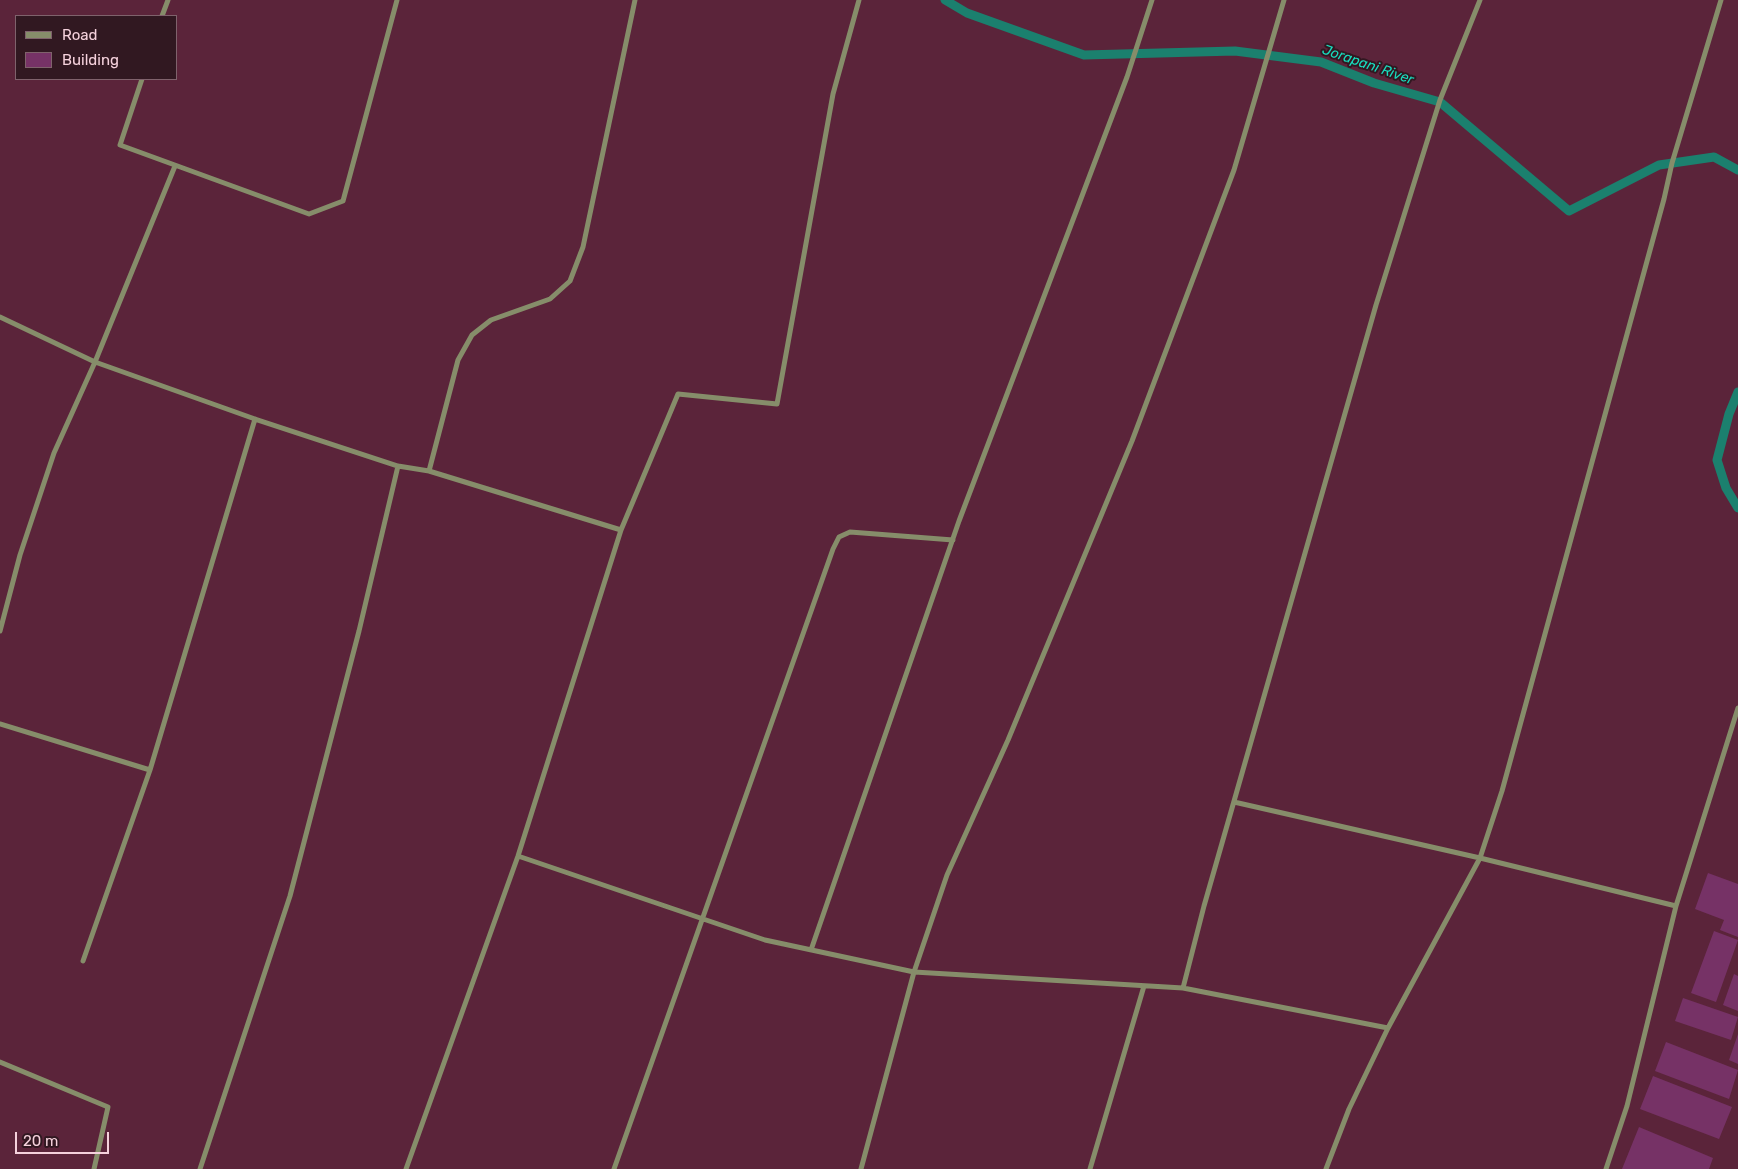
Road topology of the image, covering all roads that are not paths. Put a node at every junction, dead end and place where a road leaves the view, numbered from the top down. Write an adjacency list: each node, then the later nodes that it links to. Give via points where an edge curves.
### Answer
1 (168, 0): 9 (street)
2 (396, 0): 11 (street, via 344,201 309,214)
3 (634, 0): 16 (street, via 583,247 570,281 550,299 491,320 472,336 458,360)
4 (859, 0): 17 (street, via 833,94 777,404 678,394)
5 (1152, 0): 18 (street, via 1127,77)
6 (1284, 0): 30 (street, via 1234,170 1132,441 1008,740 947,875)
7 (1480, 0): 23 (street, via 1440,100 1376,305)
8 (1721, 0): 25 (street, via 1672,163 1502,791)
9 (162, 15)
10 (142, 80): 11 (street, via 120,145)
11 (175, 166): 13 (street)
12 (0, 317): 13 (street)
13 (95, 362): 14 (street); 19 (street, via 54,453 20,555)
14 (255, 419): 15 (street); 22 (street)
15 (398, 466): 16 (street); 36 (street, via 290,896)
16 (429, 471): 17 (street)
17 (621, 530): 24 (street)
18 (953, 540): 27 (street, via 850,532 839,537 832,549); 28 (street)
19 (0, 631)
20 (1738, 708): 26 (street)
21 (0, 724): 22 (street)
22 (150, 770): 29 (street)
23 (1234, 802): 25 (street); 32 (street)
24 (518, 856): 27 (street); 37 (street)
25 (1480, 858): 26 (street); 33 (street)
26 (1676, 906): 42 (street, via 1627,1106)
27 (703, 919): 28 (street, via 765,940); 38 (street)
28 (811, 950): 30 (street)
29 (83, 961)
30 (914, 972): 31 (street); 39 (street)
31 (1144, 986): 32 (street); 40 (street)
32 (1183, 988): 33 (street)
33 (1388, 1028): 41 (street, via 1349,1109)
34 (0, 1062): 35 (street, via 108,1107)
35 (94, 1169)
36 (200, 1169)
37 (406, 1169)
38 (614, 1169)
39 (861, 1169)
40 (1090, 1169)
41 (1326, 1169)
42 (1606, 1169)

